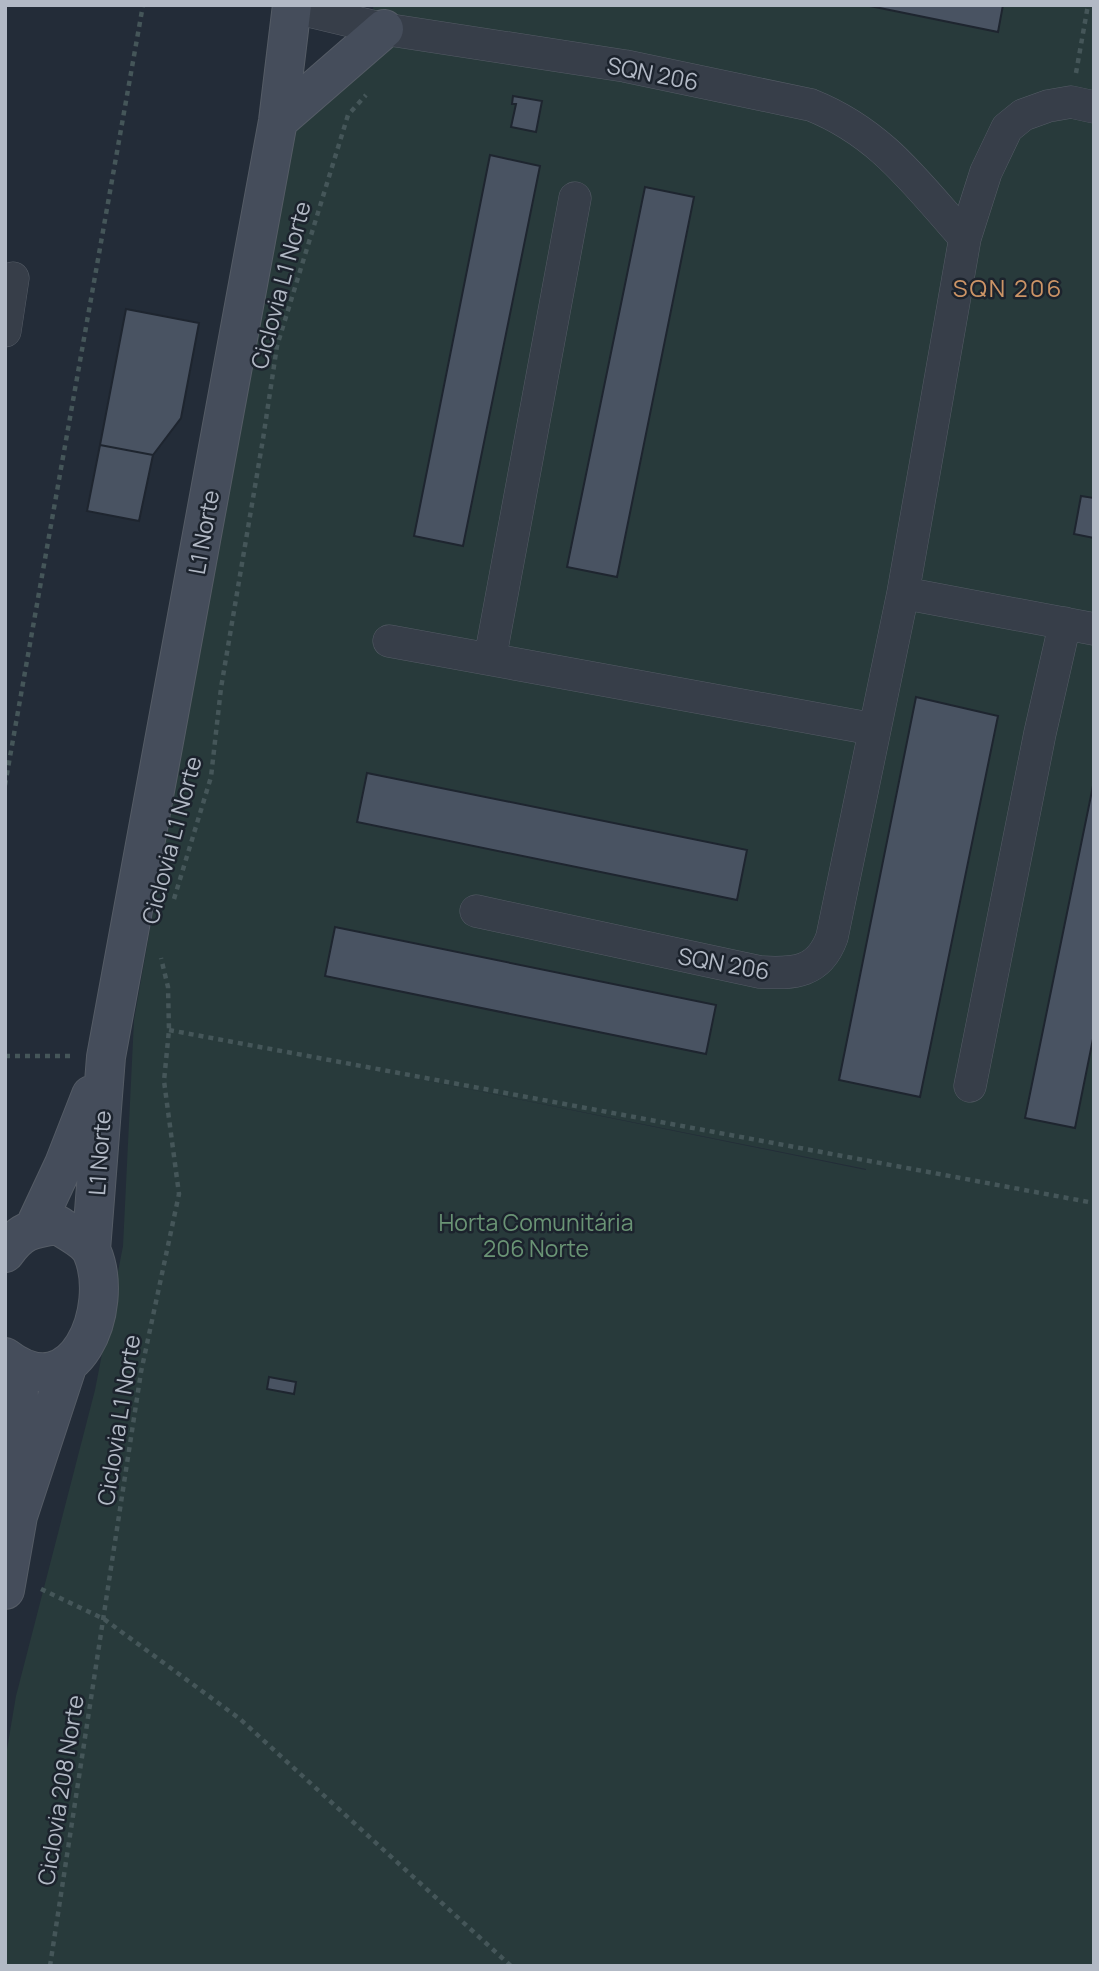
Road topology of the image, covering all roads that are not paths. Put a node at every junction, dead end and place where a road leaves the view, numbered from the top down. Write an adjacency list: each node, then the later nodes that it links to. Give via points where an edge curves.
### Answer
1 (292, 6): 2 (street, SQN 206); 4 (street, L1 Norte)
2 (374, 20): 4 (street); 6 (street, SQN 206, via 811,105 839,116 893,156)
3 (1082, 104): 6 (street, SQN 206, via 1048,106 1023,115 1007,128 985,172)
4 (278, 121): 15 (street, L1 Norte)
5 (575, 198): 12 (street)
6 (965, 238): 9 (street, SQN 206)
7 (13, 278): 8 (street)
8 (5, 331)
9 (903, 593): 10 (street); 13 (street, SQN 206)
10 (1079, 626): 16 (street)
11 (389, 641): 12 (street)
12 (490, 659): 13 (street)
13 (873, 729): 14 (street, SQN 206, via 832,937 827,951 808,967 760,972)
14 (476, 911)
15 (106, 1057): 17 (street, L1 Norte, via 64,1164); 18 (street, L1 Norte)
16 (970, 1086)
17 (15, 1240): 18 (street, via 58,1225)
18 (91, 1250): 20 (street, L1 Norte, via 99,1286 96,1316 83,1349)
19 (12, 1362): 20 (street, via 42,1374); 21 (street)
20 (67, 1367): 21 (street)
21 (18, 1516): 22 (street)
22 (7, 1581)

